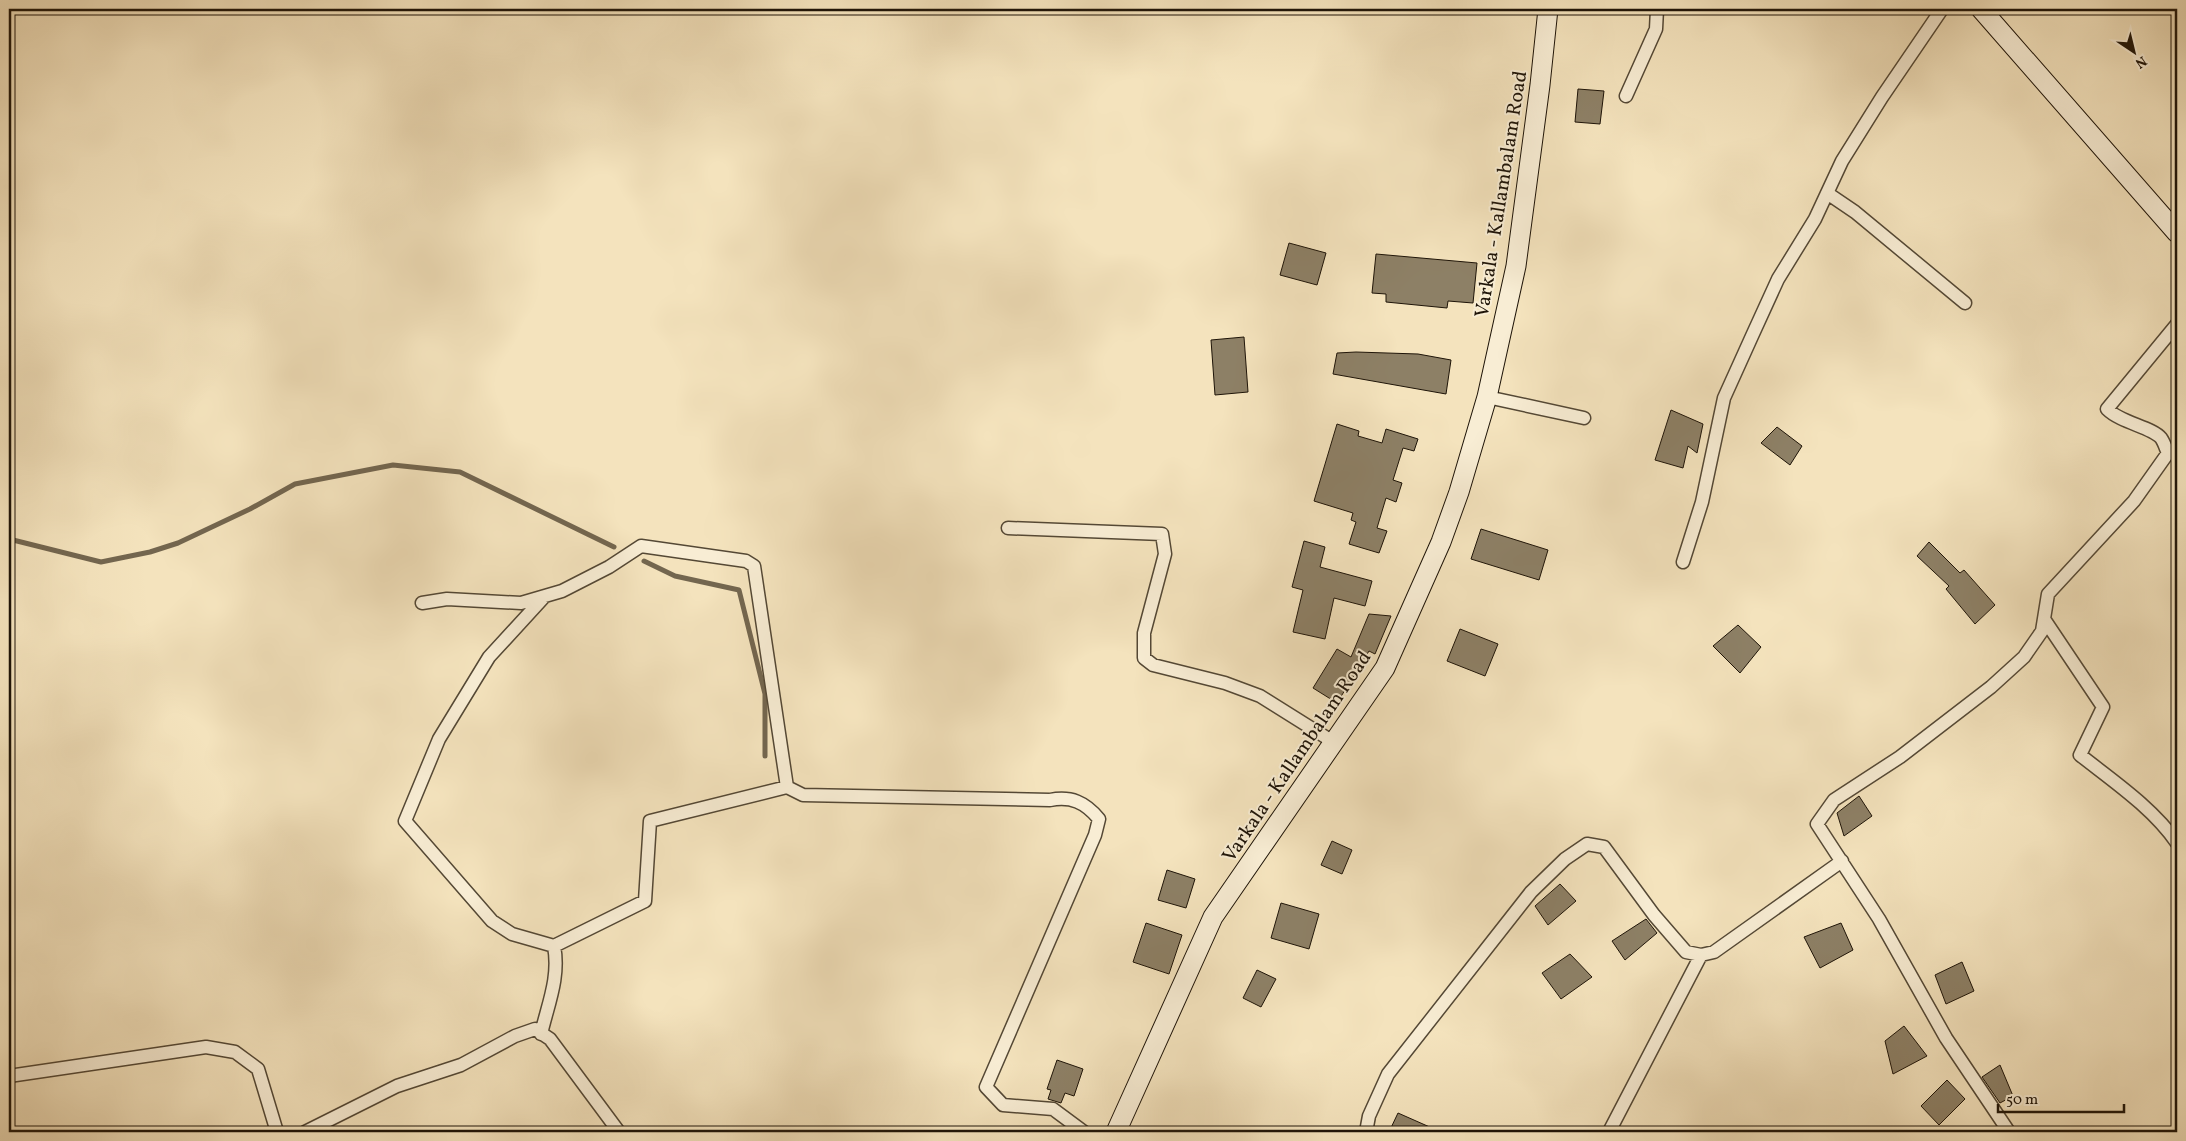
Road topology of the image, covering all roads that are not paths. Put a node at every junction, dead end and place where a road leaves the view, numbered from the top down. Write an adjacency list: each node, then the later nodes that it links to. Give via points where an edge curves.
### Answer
1 (1548, 9): 10 (main road, Varkala - Kallambalam Road, via 1516,266)
2 (1657, 9): 5 (street, via 1656,28)
3 (1942, 9): 6 (street, via 1869,116)
4 (1981, 9): 7 (main road)
5 (1626, 96)
6 (1826, 193): 8 (street, via 1855,212); 13 (street, via 1815,219 1778,279 1724,398 1702,502)
7 (2177, 233)
8 (1964, 303)
9 (2177, 324): 16 (street, via 2107,409 2114,416 2162,438 2168,453 2134,501 2048,594)
10 (1487, 397): 11 (street); 17 (main road, Varkala - Kallambalam Road, via 1441,542 1384,668)
11 (1584, 418)
12 (1008, 528): 17 (street, via 1162,534 1166,554 1144,633 1144,658 1153,665 1225,683 1260,696)
13 (1682, 562)
14 (546, 595): 15 (street, via 520,603 447,599); 18 (street, via 609,567 641,546 746,560 754,566); 21 (street, via 489,656 439,739 406,822 492,921 512,934)
15 (422, 603)
16 (2044, 619): 19 (street, via 2103,707 2080,755 2124,791); 20 (street, via 2042,631 2024,657 1991,687 1900,757 1834,800 1817,824)
17 (1335, 743): 29 (main road, Varkala - Kallambalam Road, via 1213,917)
18 (787, 787): 21 (street, via 650,821 645,901); 28 (street, via 803,795 1050,800 1066,797 1090,808 1099,818 1095,835 986,1087 1003,1106 1053,1109)
19 (2177, 843)
20 (1842, 861): 22 (street, via 1714,952); 32 (street, via 1879,919 1946,1038)
21 (554, 946): 23 (street, via 556,980)
22 (1701, 955): 30 (street, via 1686,952 1604,847 1586,844 1565,859 1531,892 1388,1074 1369,1116); 31 (street)
23 (541, 1034): 26 (street, via 535,1030 515,1036 462,1065 397,1086); 27 (street, via 550,1039)
24 (9, 1076): 25 (street, via 206,1047 235,1052 258,1069)
25 (277, 1132)
26 (305, 1132)
27 (619, 1132)
28 (1084, 1132)
29 (1116, 1132)
30 (1366, 1132)
31 (1609, 1132)
32 (2009, 1132)

